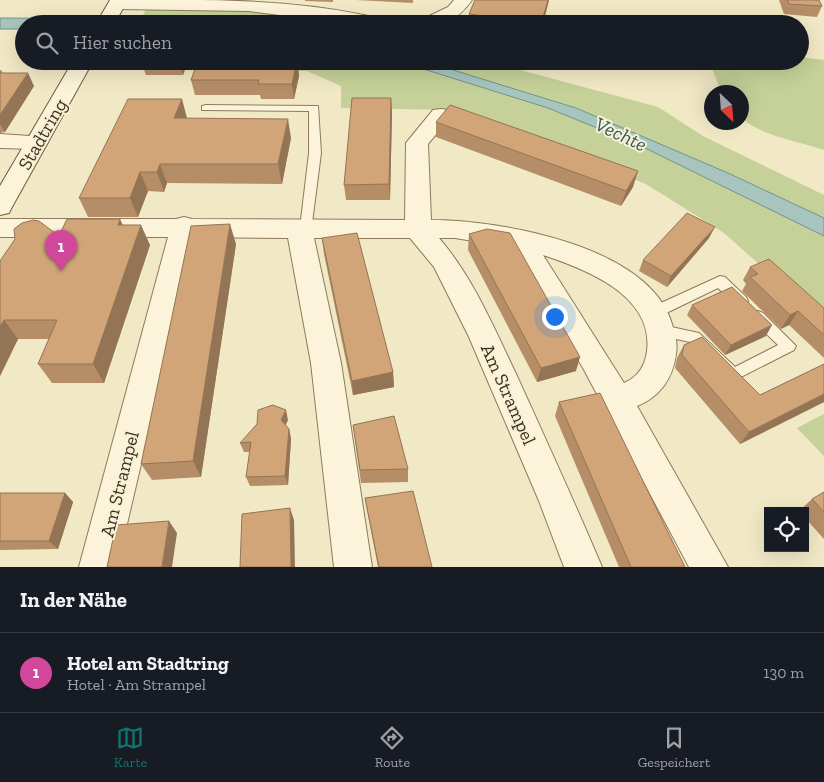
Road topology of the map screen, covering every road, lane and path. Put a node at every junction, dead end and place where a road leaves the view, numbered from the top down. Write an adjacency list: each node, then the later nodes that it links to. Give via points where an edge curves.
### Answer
1 (463, 0): 5 (street)
2 (118, 2): 3 (street); 4 (street, via 280,8)
3 (110, 15)
4 (339, 15)
5 (448, 15)
6 (78, 70): 10 (street, Stadtring)
7 (206, 108): 13 (lane, via 314,108 315,153)
8 (441, 115): 14 (street, via 417,143)
9 (0, 141): 10 (street)
10 (37, 142): 11 (street, Stadtring)
11 (0, 207)
12 (184, 226): 13 (street); 15 (street); 19 (street, Am Strampel)
13 (302, 228): 14 (street); 20 (street, via 327,373)
14 (418, 230): 16 (street, via 455,229); 21 (street, Am Strampel, via 444,261 484,337)
15 (16, 233)
16 (518, 238): 17 (street, via 616,274 640,293); 18 (street)
17 (658, 322): 17 (lane, via 694,337 733,375 789,346 720,281); 18 (street, via 663,347 658,366 645,387)
18 (618, 400): 22 (street)
19 (98, 567)
20 (353, 567)
21 (583, 567)
22 (709, 567)

